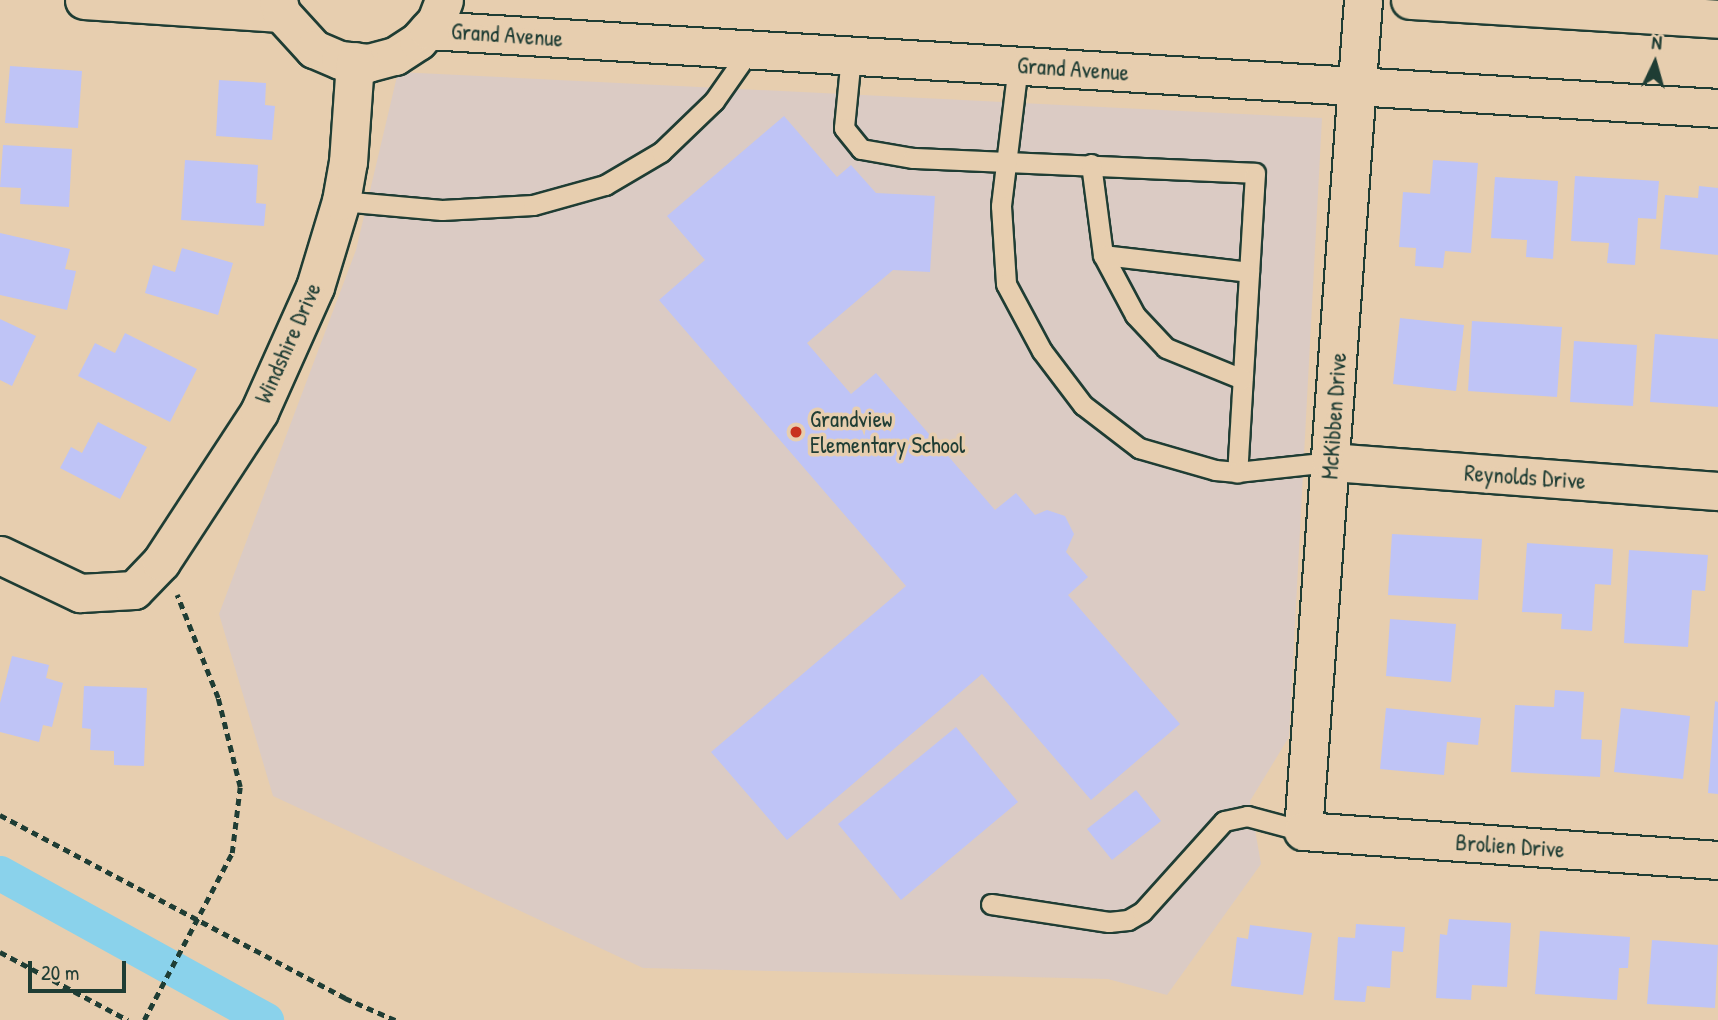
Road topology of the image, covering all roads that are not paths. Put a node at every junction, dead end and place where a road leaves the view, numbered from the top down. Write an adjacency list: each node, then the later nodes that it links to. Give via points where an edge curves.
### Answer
1 (84, 0): 4 (street)
2 (1363, 0): 11 (street, McKibben Drive)
3 (1410, 0): 6 (street)
4 (279, 7): 9 (street, via 314,49)
5 (436, 15): 7 (street, Grand Avenue); 9 (street, via 418,41 394,56)
6 (1718, 19)
7 (749, 51): 8 (street, Grand Avenue); 15 (lane, via 713,102 661,152 605,185 533,205 442,210)
8 (851, 56): 10 (street, Grand Avenue); 13 (lane, via 844,128 861,149 913,158)
9 (355, 61): 15 (street, Windshire Drive)
10 (1018, 65): 11 (street, Grand Avenue); 13 (lane)
11 (1356, 86): 12 (street, Grand Avenue); 19 (street, McKibben Drive)
12 (1718, 108)
13 (1007, 160): 14 (lane); 20 (lane, via 1001,206 1006,284 1042,351 1083,405 1139,449)
14 (1091, 164): 16 (lane); 17 (lane, via 1255,173)
15 (341, 201): 22 (street, Windshire Drive, via 315,287 259,412 161,562 134,590 80,593)
16 (1103, 255): 17 (lane); 18 (lane, via 1136,315 1166,348)
17 (1249, 272): 18 (lane)
18 (1242, 379): 20 (lane)
19 (1331, 462): 20 (lane); 21 (street, Reynolds Drive); 23 (street, McKibben Drive)
20 (1237, 472)
21 (1718, 491)
22 (0, 555)
23 (1303, 831): 24 (street, Brolien Drive); 25 (lane, via 1247,816 1224,821 1142,912 1128,919 1109,922)
24 (1718, 860)
25 (991, 904)

